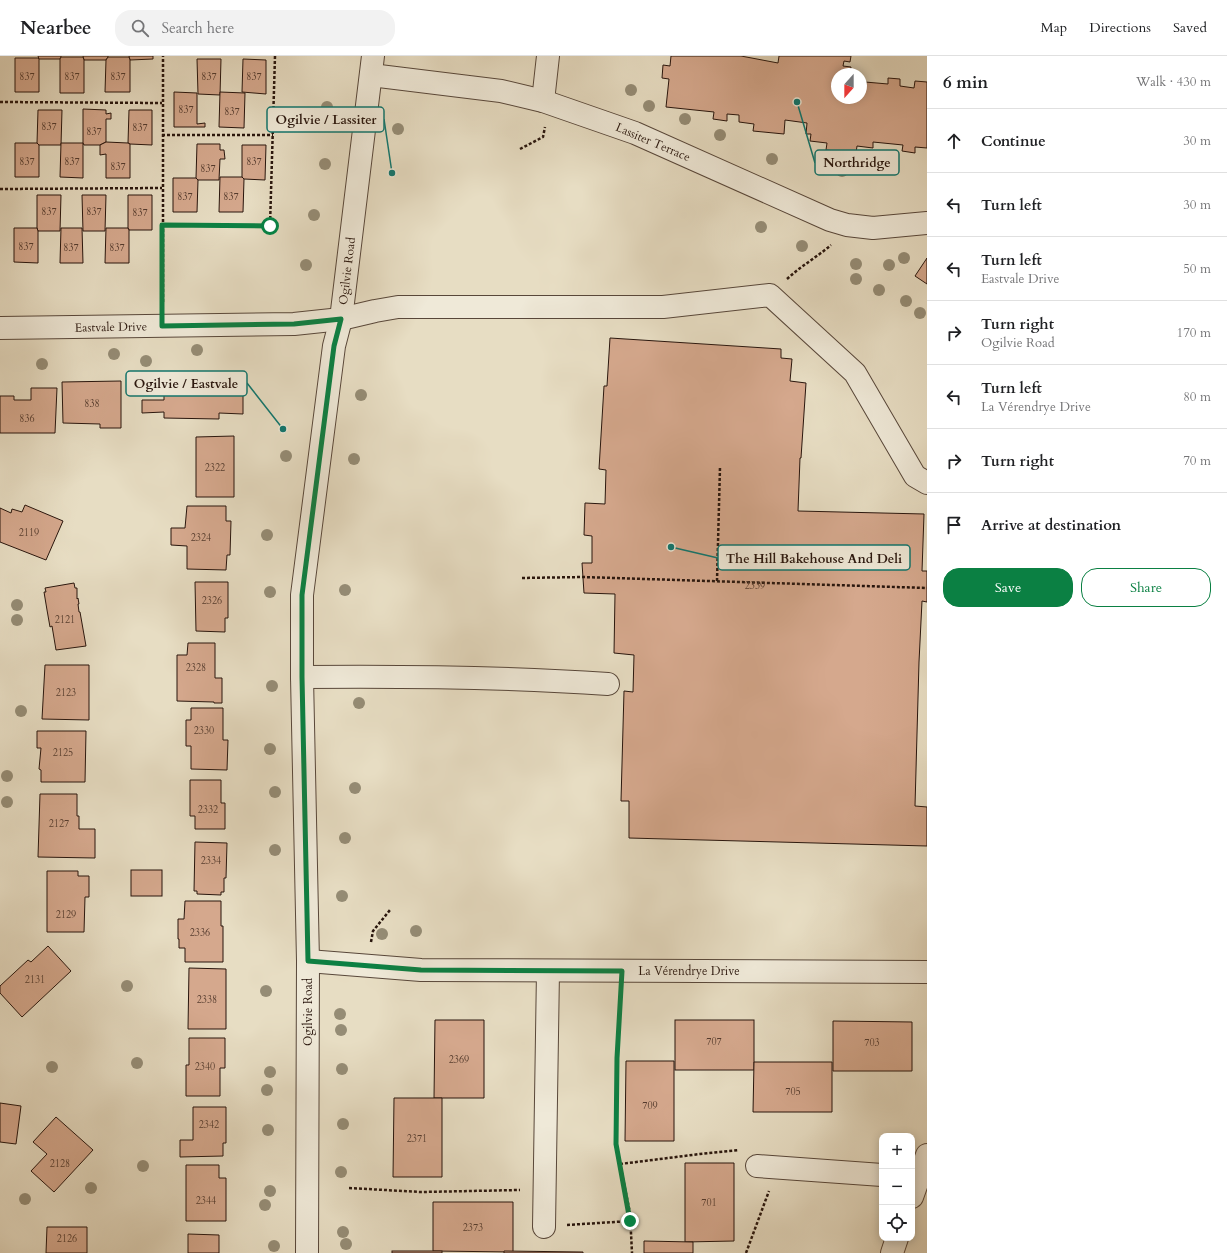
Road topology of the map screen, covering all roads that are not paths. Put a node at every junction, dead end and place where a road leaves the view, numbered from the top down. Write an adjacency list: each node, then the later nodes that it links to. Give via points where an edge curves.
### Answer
1 (548, 56): 3 (street)
2 (372, 65): 3 (street, Lassiter Terrace, via 501,90); 5 (street, Ogilvie Road)
3 (547, 102): 4 (street, Lassiter Terrace, via 636,133 830,220 873,228)
4 (927, 223)
5 (341, 319): 6 (street, Eastvale Drive, via 294,324); 7 (street, Eastvale Drive, via 398,308 663,307 770,295 854,373 915,476); 8 (street, Ogilvie Road, via 334,346 302,595)
6 (0, 328)
7 (927, 483)
8 (302, 677): 9 (street, via 535,679); 10 (street, Ogilvie Road)
9 (608, 684)
10 (308, 961): 11 (street, La Vérendrye Drive, via 421,970); 19 (street, Ogilvie Road)
11 (548, 971): 12 (street, La Vérendrye Drive); 17 (street)
12 (927, 972)
13 (927, 1155): 16 (street)
14 (757, 1166): 15 (street)
15 (879, 1175)
16 (915, 1182)
17 (544, 1227)
18 (896, 1241): 20 (street)
19 (307, 1253)
20 (892, 1253)

